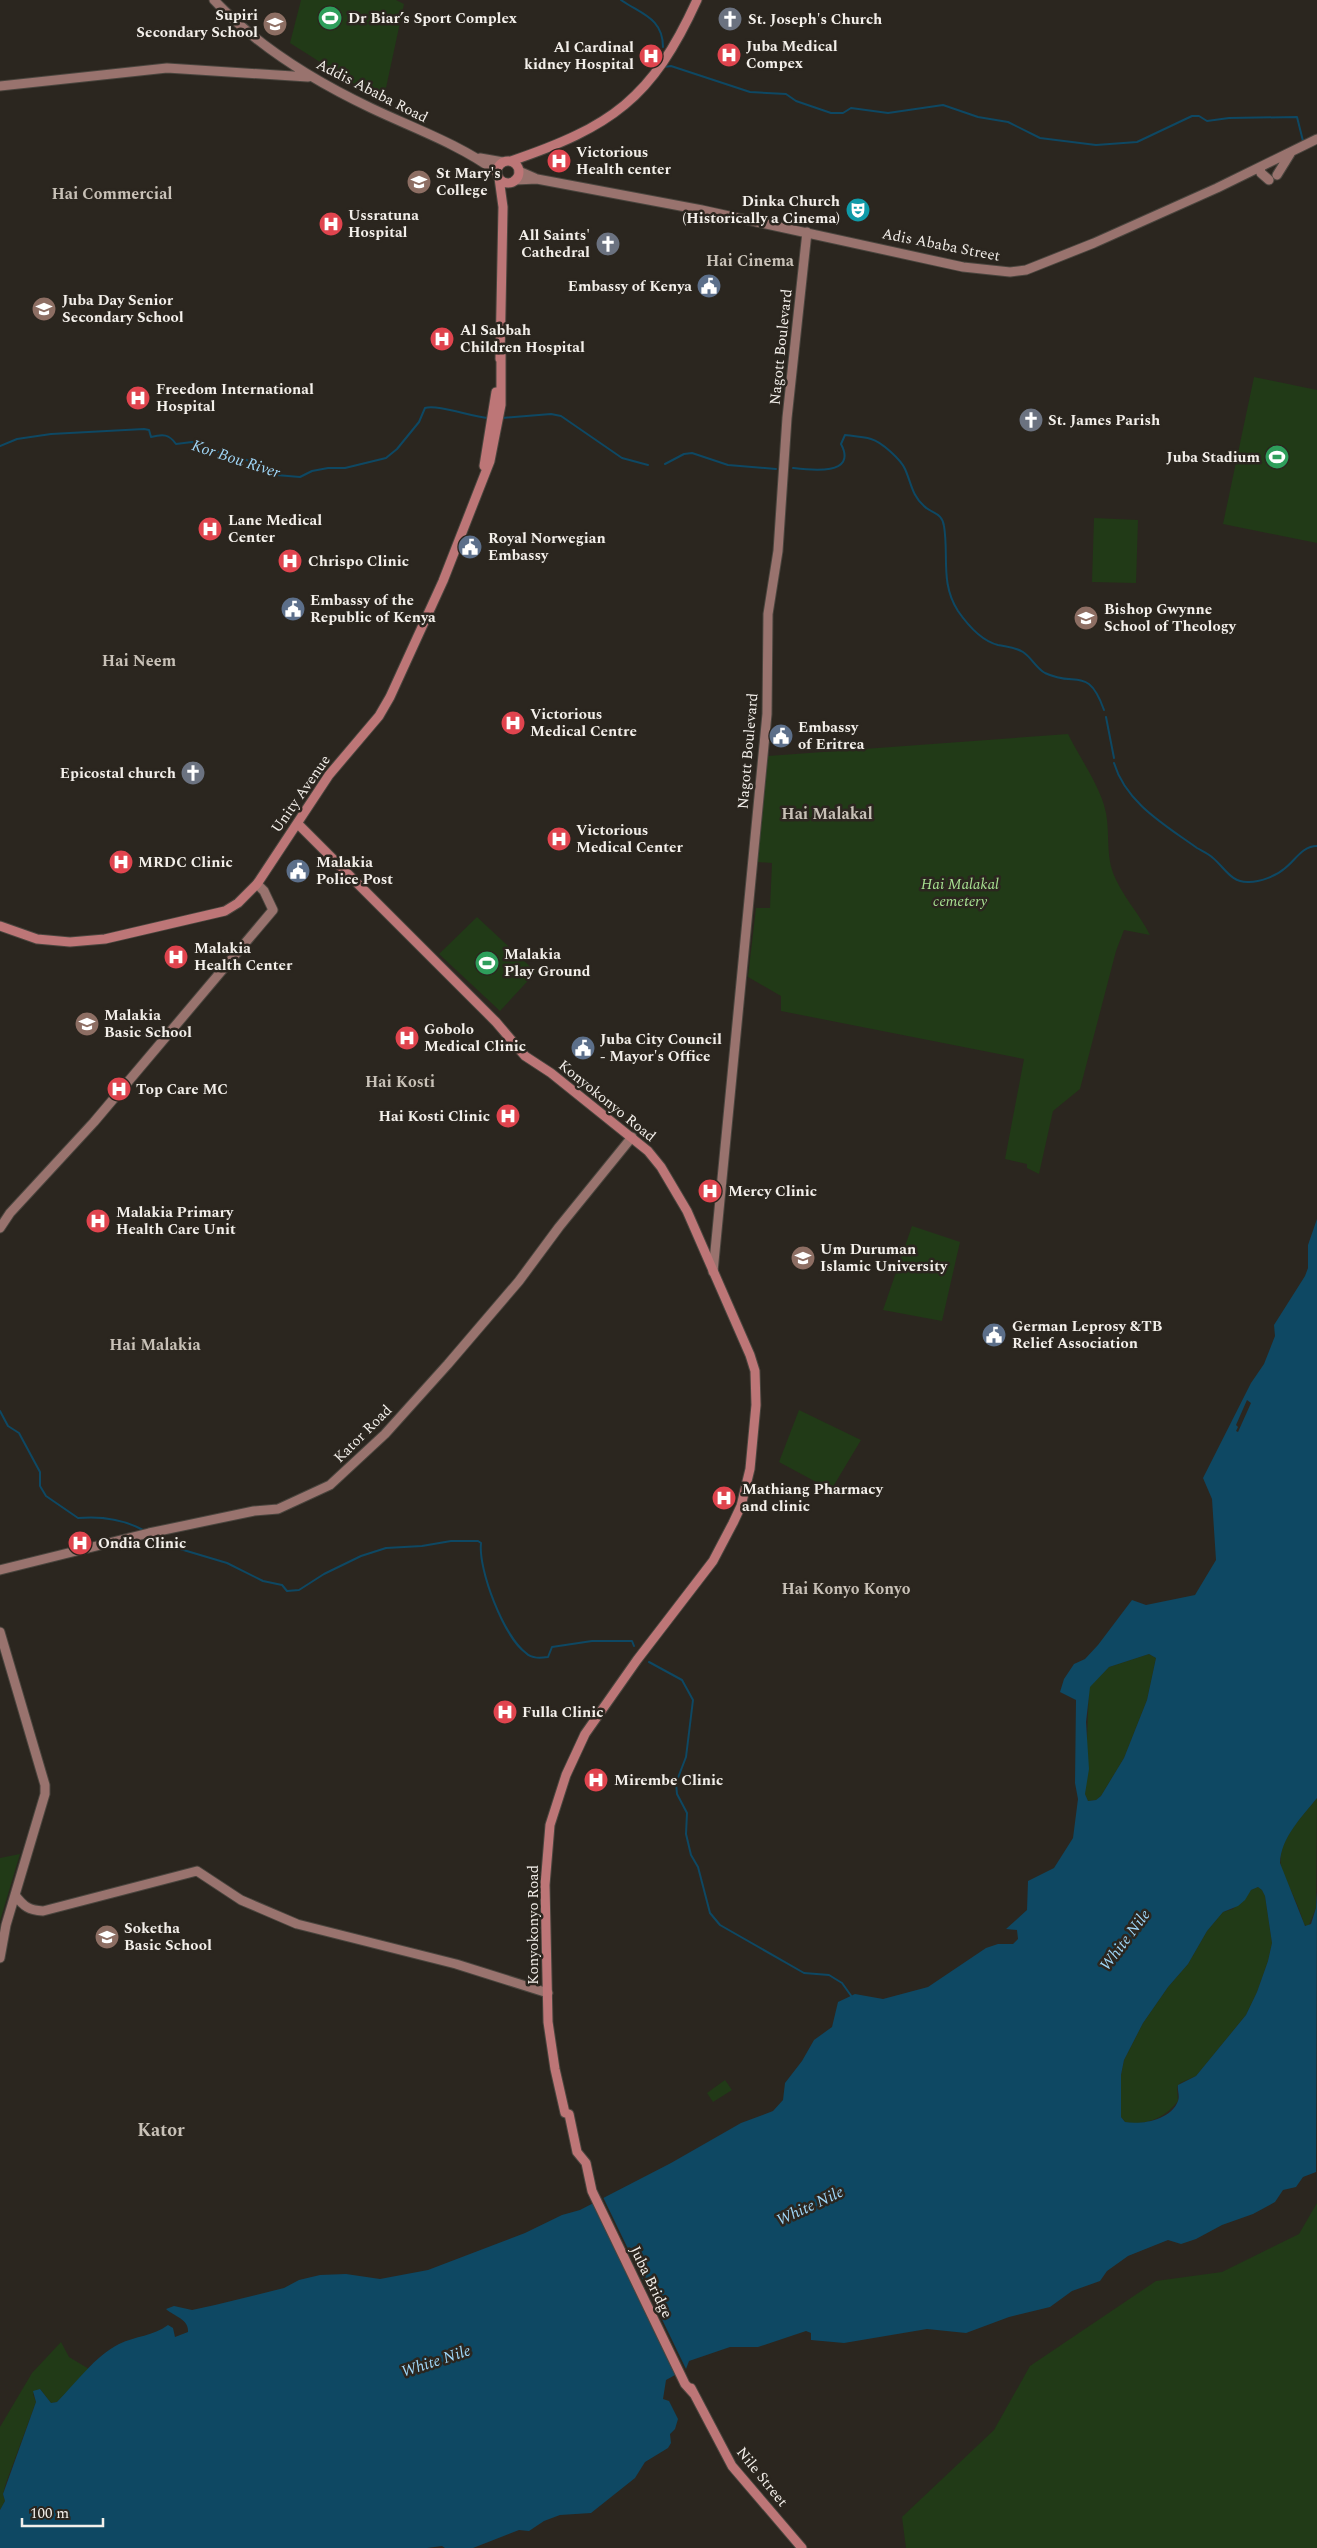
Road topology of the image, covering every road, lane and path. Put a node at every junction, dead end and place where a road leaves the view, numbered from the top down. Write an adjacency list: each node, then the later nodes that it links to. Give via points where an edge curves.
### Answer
1 (214, 0): 3 (street, Addis Ababa Road)
2 (697, 0): 8 (main road, via 659,68 633,100 588,131)
3 (286, 60): 4 (street); 5 (street, Addis Ababa Road)
4 (276, 74): 5 (street); 6 (street, via 167,68)
5 (310, 77): 10 (street, Addis Ababa Road)
6 (0, 86)
7 (1317, 139): 9 (street, Adis Ababa Street)
8 (542, 151): 11 (main road); 14 (main road)
9 (1291, 152): 12 (street, Adis Ababa Street); 12 (street, via 1273,177 1261,173)
10 (478, 158): 11 (street); 13 (street)
11 (507, 162): 13 (main road); 14 (main road)
12 (1260, 168): 16 (street, Adis Ababa Street, via 1026,270 1010,272 963,267)
13 (498, 175): 14 (main road, via 505,182); 15 (main road)
14 (516, 175): 15 (main road); 16 (street, Adis Ababa Street)
15 (504, 208): 17 (main road)
16 (807, 232): 24 (street, Nagott Boulevard, via 787,418 778,551 768,614 766,714)
17 (501, 355): 18 (main road); 18 (main road, via 501,405)
18 (495, 419): 19 (main road, Unity Avenue, via 490,461 443,581 390,698 379,716 329,775)
19 (298, 824): 20 (main road, Unity Avenue); 22 (main road, Konyokonyo Road, via 496,1022 525,1056)
20 (256, 884): 21 (main road, Unity Avenue, via 238,903 225,911 106,939 51,941); 23 (street, via 264,891 272,910 94,1122)
21 (0, 926)
22 (632, 1137): 24 (main road, Konyokonyo Road, via 648,1151 678,1193); 25 (street, Kator Road, via 519,1281 448,1364 385,1434 330,1485 278,1509 149,1533)
23 (0, 1228)
24 (713, 1272): 29 (main road, Konyokonyo Road, via 755,1371 756,1405 750,1469 741,1506 713,1560 639,1662 604,1704 584,1734 564,1782 550,1825 546,1866)
25 (0, 1570)
26 (0, 1632): 27 (street, via 45,1785 43,1805)
27 (16, 1895): 28 (street); 29 (street, via 23,1906 43,1910 197,1871 242,1900 280,1918 456,1964)
28 (0, 1958)
29 (548, 1993): 30 (main road, Konyokonyo Road, via 548,2022 555,2069 577,2152 586,2163)
30 (594, 2190): 31 (main road, Juba Bridge)
31 (694, 2394): 32 (main road, Nile Street, via 732,2466)
32 (802, 2548)

